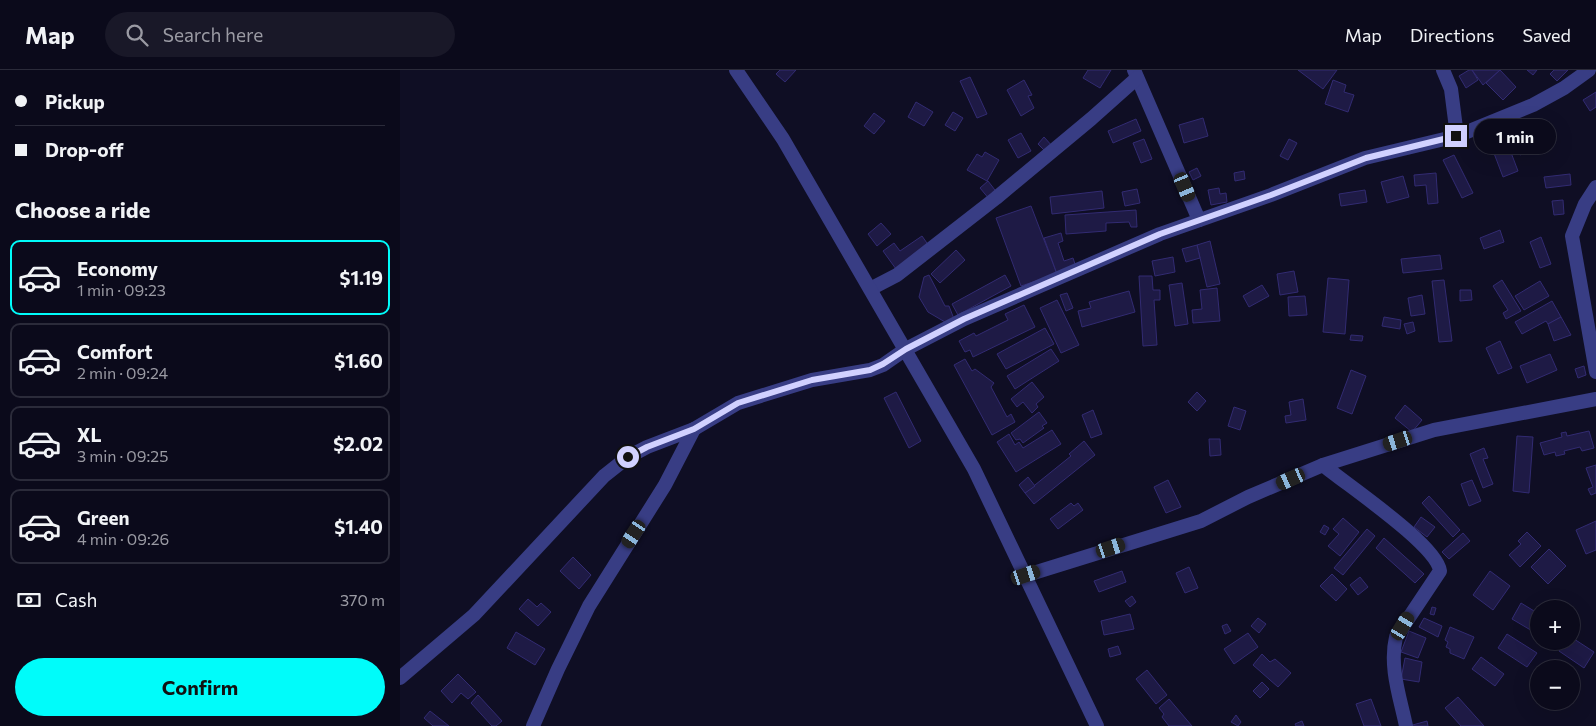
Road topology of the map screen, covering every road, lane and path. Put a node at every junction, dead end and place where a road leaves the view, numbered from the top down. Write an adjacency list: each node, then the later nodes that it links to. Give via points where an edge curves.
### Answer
1 (736, 70): 8 (street, via 783,139)
2 (1443, 70): 5 (street, via 1451,89)
3 (1589, 70): 5 (street, via 1533,105)
4 (1136, 74): 7 (street); 8 (street, via 1092,119 996,198 897,275)
5 (1456, 136): 7 (street, via 1366,158)
6 (1596, 187): 10 (street, via 1572,236)
7 (1199, 220): 11 (street, via 964,319)
8 (872, 288): 11 (street)
9 (1596, 296): 10 (street)
10 (1583, 306): 12 (street)
11 (906, 349): 14 (street, via 870,370 812,380 738,403); 16 (street, via 974,469)
12 (1596, 372)
13 (1596, 398): 15 (street, via 1434,430)
14 (694, 429): 17 (street, via 647,447 604,476 474,615); 18 (street, via 665,485 589,606)
15 (1324, 465): 16 (street, via 1201,521); 20 (street, via 1417,540 1439,565 1440,572 1418,600 1396,637 1393,650)
16 (1026, 575): 19 (street)
17 (400, 678)
18 (533, 726)
19 (1097, 726)
20 (1406, 726)

